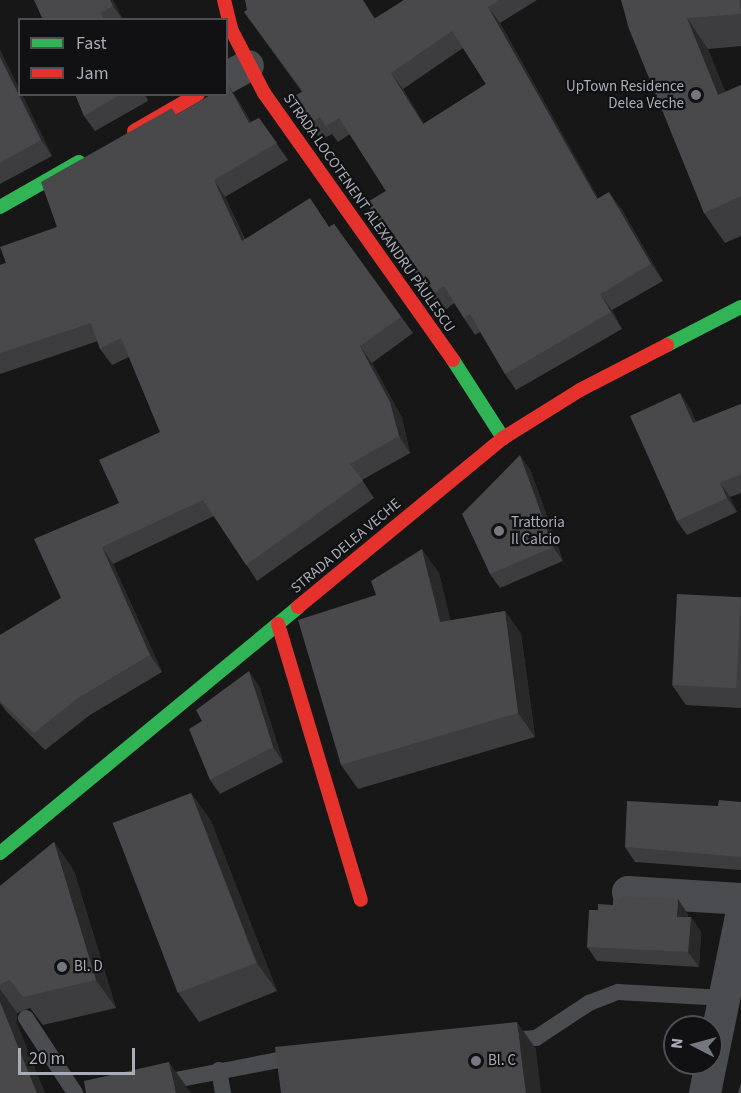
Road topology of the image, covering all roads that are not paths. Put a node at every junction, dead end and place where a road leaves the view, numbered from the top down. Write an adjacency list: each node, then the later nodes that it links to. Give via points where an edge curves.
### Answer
1 (224, 0): 2 (street, STRADA LOCOTENENT ALEXANDRU PĂULESCU)
2 (227, 18)
3 (228, 22): 4 (street, STRADA LOCOTENENT ALEXANDRU PĂULESCU)
4 (237, 72): 10 (street, STRADA LOCOTENENT ALEXANDRU PĂULESCU)
5 (195, 96): 6 (street)
6 (125, 136)
7 (94, 154): 8 (street)
8 (0, 207)
9 (741, 307): 10 (street, STRADA DELEA VECHE, via 580,390)
10 (504, 438): 11 (street, STRADA DELEA VECHE)
11 (278, 624): 12 (street, STRADA DELEA VECHE); 15 (street)
12 (0, 853)
13 (628, 892): 14 (street)
14 (741, 899)
15 (361, 900)
16 (741, 916): 17 (street)
17 (725, 999): 19 (lane, via 618,992 589,1003 536,1038); 25 (street)
18 (26, 1018): 23 (lane)
19 (489, 1042)
20 (314, 1055): 21 (lane)
21 (219, 1070): 22 (lane); 24 (lane)
22 (144, 1086)
23 (75, 1093)
24 (224, 1093)
25 (705, 1093)

